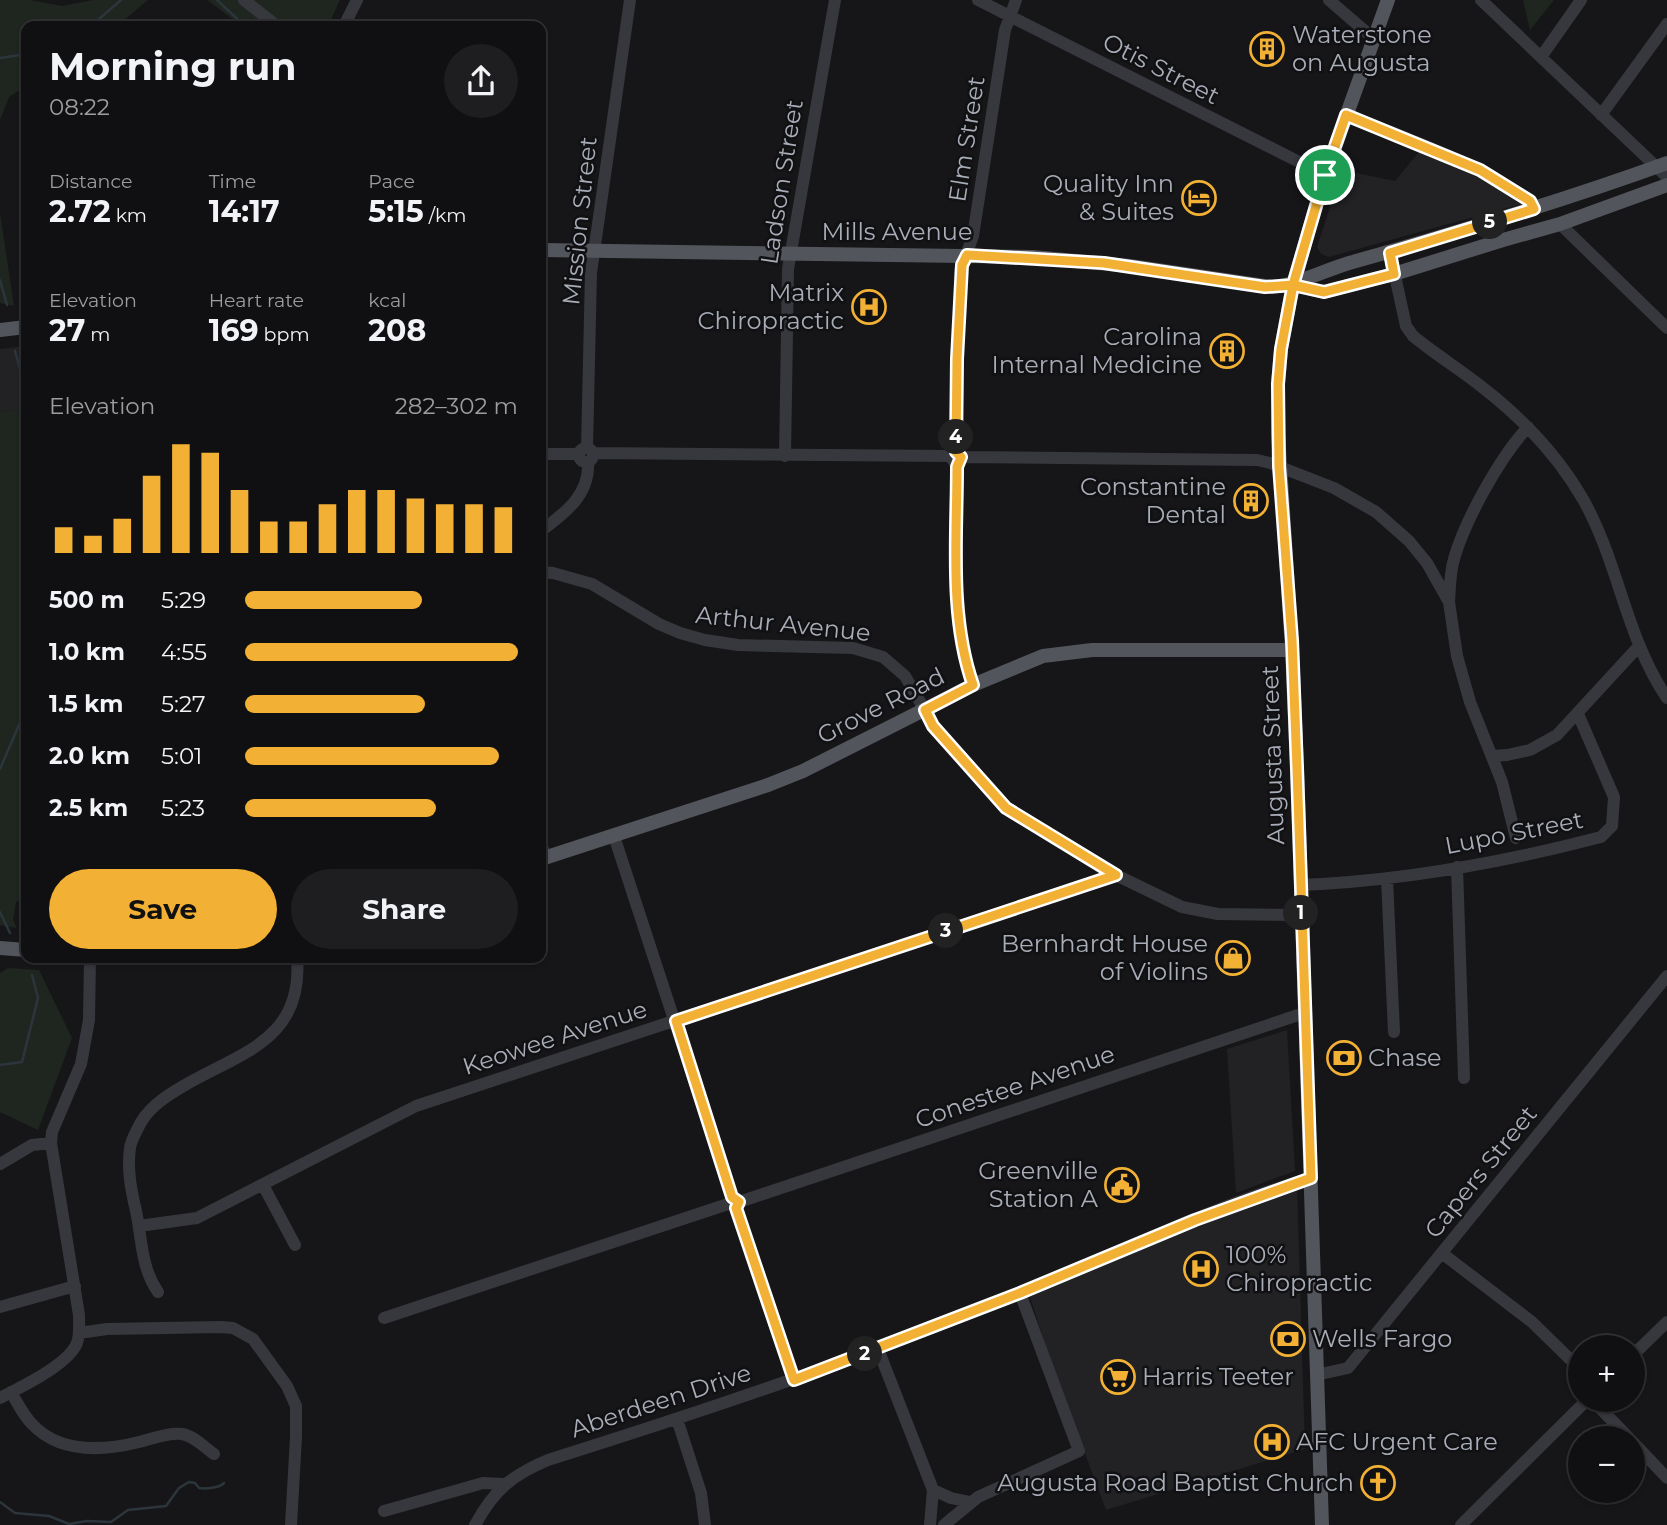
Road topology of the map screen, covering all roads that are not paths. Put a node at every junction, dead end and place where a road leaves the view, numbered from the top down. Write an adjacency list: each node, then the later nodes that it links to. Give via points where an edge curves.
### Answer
1 (244, 0): 12 (street)
2 (356, 0): 13 (street)
3 (835, 0): 27 (street, Ladson Street)
4 (978, 0): 11 (street, Otis Street)
5 (1016, 0): 11 (street, Elm Street)
6 (1329, 0): 15 (street)
7 (1388, 0): 15 (main road, Augusta Street)
8 (1481, 0): 16 (street)
9 (1581, 0): 16 (street)
10 (626, 1): 25 (street, Mission Street)
11 (1009, 15): 20 (street, Otis Street); 28 (street, Elm Street)
12 (270, 21)
13 (346, 21)
14 (1667, 24): 18 (street)
15 (1373, 38): 17 (main road, Augusta Street)
16 (1541, 57): 18 (street)
17 (1346, 115): 20 (main road, Augusta Street); 22 (street, via 1480,170 1530,201)
18 (1601, 115): 19 (street)
19 (1663, 169): 22 (main road)
20 (1325, 175): 30 (main road, Augusta Street)
21 (1667, 185): 23 (main road)
22 (1534, 209): 26 (main road)
23 (1560, 224): 29 (main road); 32 (street)
24 (546, 250): 25 (main road, Mills Avenue)
25 (596, 251): 27 (main road, Mills Avenue); 36 (street, Mission Street, via 590,292)
26 (1390, 253): 29 (street); 30 (main road, via 1315,274)
27 (791, 254): 28 (main road, Mills Avenue); 37 (street, Ladson Street)
28 (967, 255): 30 (main road, Mills Avenue, via 1087,261 1265,287); 38 (street, Elm Street, via 960,271)
29 (1394, 274): 30 (main road, via 1324,292); 34 (street, via 1406,326 1413,336)
30 (1293, 285): 39 (main road, Augusta Street, via 1278,384)
31 (21, 328): 33 (main road)
32 (1667, 328)
33 (0, 330)
34 (1528, 427): 42 (street, via 1464,530 1452,562); 43 (street, via 1584,501)
35 (546, 454): 36 (street)
36 (587, 454): 37 (street); 40 (street, Mission Street, via 582,493)
37 (785, 456): 38 (street)
38 (956, 457): 39 (street, via 1257,460); 45 (street, Elm Street, via 958,612)
39 (1279, 466): 42 (street, via 1334,488 1388,521 1427,563); 44 (main road, Augusta Street)
40 (546, 527)
41 (546, 572): 47 (street, Arthur Avenue, via 592,584 659,624 705,640 868,650 897,667)
42 (1449, 602): 49 (street, via 1457,656)
43 (1639, 646): 46 (street); 48 (street)
44 (1292, 649): 45 (main road, Grove Road, via 1074,651 1043,656); 56 (main road, Augusta Street)
45 (973, 685): 47 (main road, Grove Road)
46 (1667, 698)
47 (925, 710): 50 (main road, Grove Road, via 803,771); 54 (street, Arthur Avenue, via 933,726 1006,808)
48 (1578, 714): 49 (street, via 1548,742 1520,753); 53 (street, Lupo Street, via 1614,797 1612,826 1607,833)
49 (1492, 756): 51 (street)
50 (614, 836): 52 (main road, Grove Road); 64 (street)
51 (1516, 838)
52 (546, 852)
53 (1457, 867): 55 (street, Lupo Street); 66 (street)
54 (1116, 875): 57 (street, Arthur Avenue, via 1200,912); 64 (street, Keowee Avenue)
55 (1387, 878): 56 (street, Lupo Street); 65 (street)
56 (1301, 885): 57 (main road, Augusta Street)
57 (1301, 915): 63 (main road, Augusta Street)
58 (0, 948): 59 (main road)
59 (21, 950)
60 (90, 963): 67 (street, via 89,1020 82,1064)
61 (298, 963): 72 (street, via 294,999 266,1041 163,1098 142,1118 130,1145 129,1180)
62 (1667, 976): 74 (street, Capers Street)
63 (1304, 1013): 69 (main road, Augusta Street); 71 (street, Conestee Avenue)
64 (676, 1021): 70 (street, Keowee Avenue, via 416,1106); 71 (street)
65 (1394, 1032)
66 (1464, 1078)
67 (51, 1143): 68 (street, via 32,1145); 75 (street)
68 (0, 1164)
69 (1311, 1178): 77 (street, Aberdeen Drive); 85 (main road, Augusta Street)
70 (263, 1185): 72 (street, Keowee Avenue, via 197,1217); 73 (street)
71 (734, 1203): 79 (street, Conestee Avenue); 86 (street)
72 (139, 1226): 76 (street, via 147,1276)
73 (295, 1245)
74 (1443, 1254): 84 (street, via 1532,1322); 85 (street, Capers Street, via 1348,1368)
75 (75, 1286): 78 (street); 81 (street)
76 (158, 1292)
77 (1020, 1293): 83 (street, Aberdeen Drive); 97 (street, via 1079,1451)
78 (0, 1307)
79 (384, 1318)
80 (1667, 1322): 82 (street)
81 (79, 1333): 87 (street, via 78,1342 64,1358); 99 (street, via 220,1327 233,1328 253,1339 296,1406)
82 (1645, 1343)
83 (878, 1349): 86 (street, Aberdeen Drive); 96 (street)
84 (1568, 1357)
85 (1316, 1375): 104 (main road, Augusta Street)
86 (794, 1380): 90 (street, Aberdeen Drive)
87 (5, 1395): 92 (street, via 45,1435 68,1445 118,1447 180,1433)
88 (1575, 1412): 105 (street)
89 (1604, 1412): 91 (street)
90 (677, 1419): 95 (street, Aberdeen Drive, via 548,1460); 101 (street, via 701,1493)
91 (1617, 1426)
92 (214, 1454)
93 (1645, 1455): 94 (street)
94 (1667, 1478)
95 (504, 1484): 98 (street, via 483,1483); 100 (street, Aberdeen Drive)
96 (933, 1490): 97 (street); 102 (street)
97 (971, 1502): 103 (street)
98 (384, 1511)
99 (291, 1525)
100 (475, 1525)
101 (705, 1525)
102 (930, 1525)
103 (944, 1525)
104 (1322, 1525)
105 (1461, 1525)

